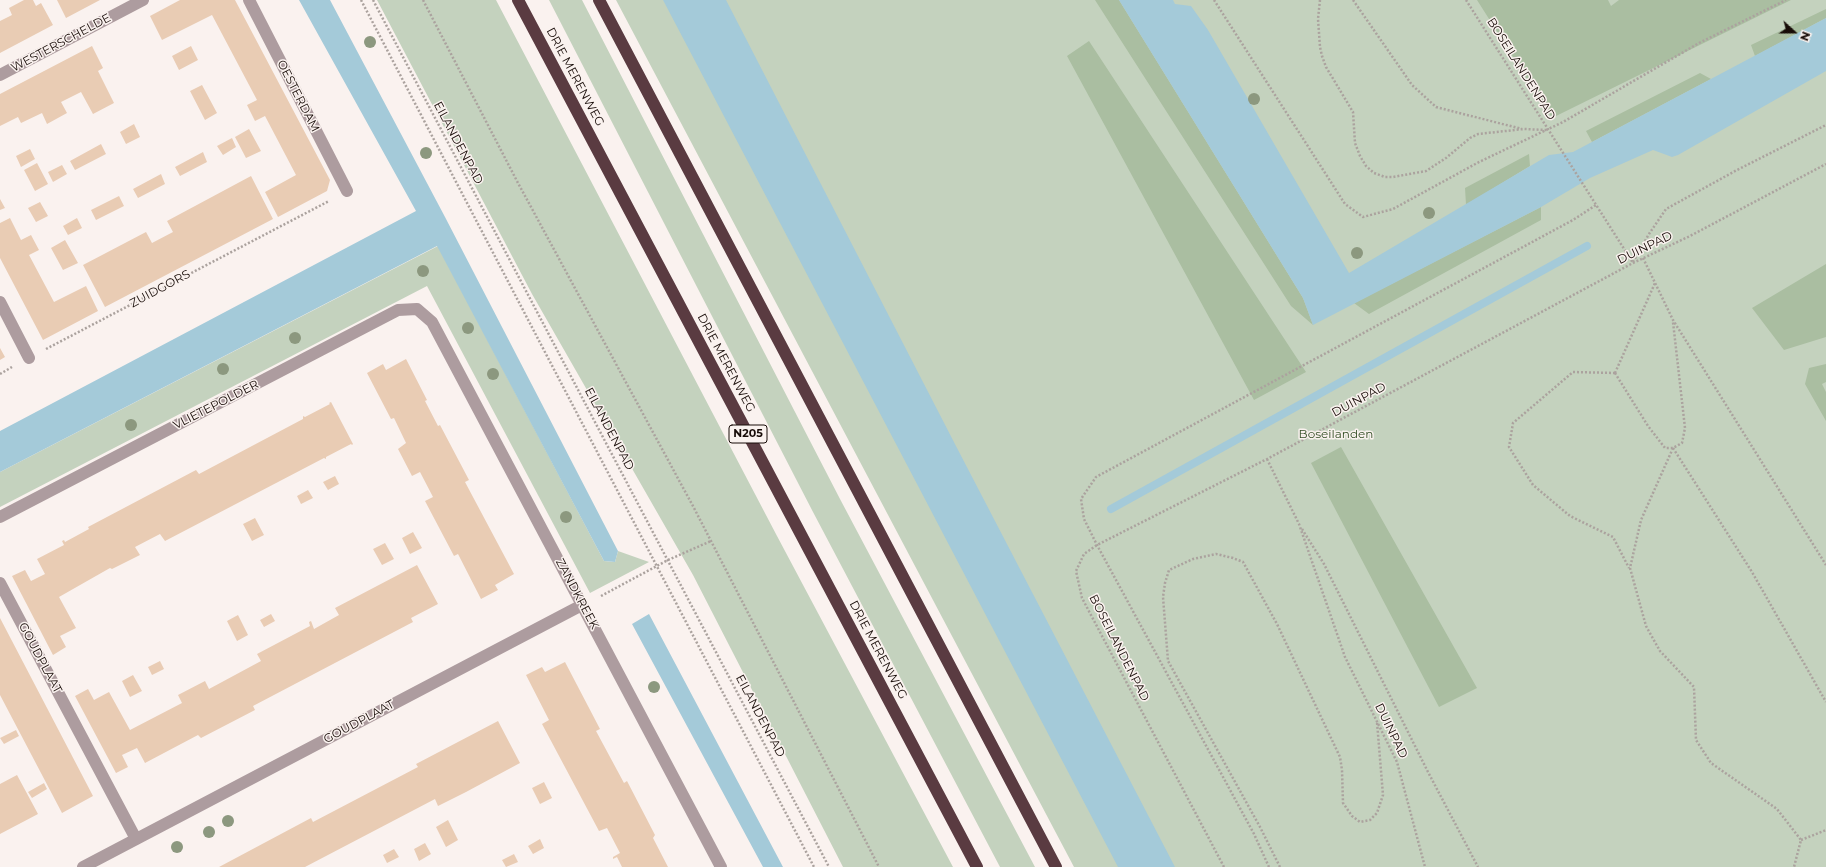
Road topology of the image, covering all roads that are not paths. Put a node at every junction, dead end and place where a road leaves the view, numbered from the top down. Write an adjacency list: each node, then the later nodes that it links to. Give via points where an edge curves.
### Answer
1 (143, 0): 5 (street, WESTERSCHELDE)
2 (249, 0): 6 (street, OESTERDAM)
3 (518, 0): 16 (highway, DRIE MERENWEG / N205)
4 (599, 0): 17 (highway)
5 (0, 75)
6 (347, 191)
7 (0, 302): 9 (street)
8 (432, 322): 10 (street, VLIETEPOLDER, via 417,309 398,310); 12 (street, ZANDKREEK)
9 (29, 358)
10 (0, 517)
11 (0, 583): 13 (street, GOUDPLAAT)
12 (582, 605): 13 (street, GOUDPLAAT); 15 (street, ZANDKREEK)
13 (136, 839): 14 (street, GOUDPLAAT)
14 (83, 867)
15 (721, 867)
16 (977, 867)
17 (1056, 867)

